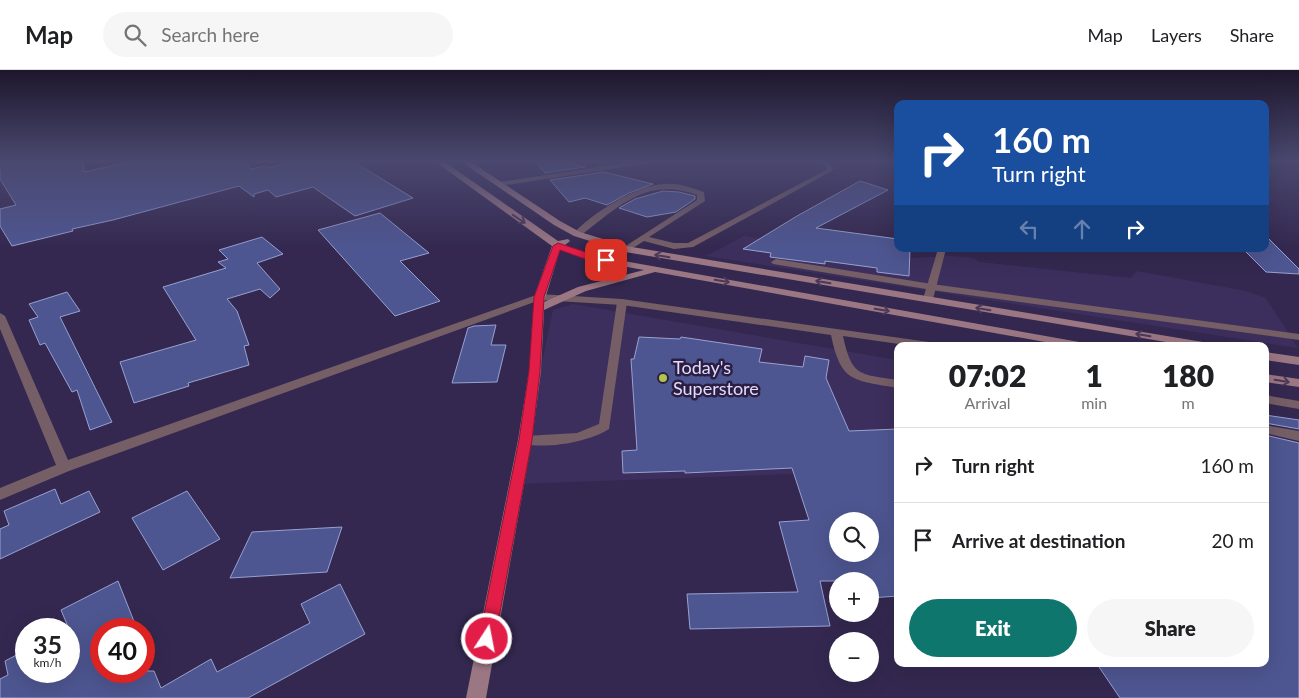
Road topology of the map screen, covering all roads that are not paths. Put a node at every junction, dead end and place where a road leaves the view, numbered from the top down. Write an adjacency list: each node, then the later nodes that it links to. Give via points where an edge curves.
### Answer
1 (478, 189): 8 (main road, one-way to 8)
2 (507, 189): 6 (main road)
3 (643, 189): 6 (lane)
4 (692, 189): 7 (lane, via 701,194 701,201)
5 (795, 189): 7 (lane, via 690,245 674,246)
6 (578, 234): 8 (main road); 9 (main road)
7 (642, 238): 9 (lane)
8 (558, 246): 12 (main road, via 588,257); 17 (main road)
9 (625, 249): 15 (main road, one-way to 9)
10 (941, 252): 13 (lane)
11 (776, 262): 13 (street)
12 (658, 270): 14 (main road, via 606,281); 22 (main road, one-way to 22)
13 (932, 286): 15 (lane); 20 (street)
14 (560, 298): 16 (street); 17 (street)
15 (928, 300): 23 (main road, one-way to 15)
16 (622, 302): 19 (street); 33 (lane, via 605,426 596,433 579,438)
17 (538, 303): 33 (main road); 34 (street)
18 (0, 316): 34 (street)
19 (836, 331): 21 (street); 27 (street, via 846,366 853,373)
20 (1299, 337)
21 (909, 342)
22 (1063, 342)
23 (1185, 342)
24 (1269, 357): 25 (main road)
25 (1299, 361)
26 (1269, 379): 28 (main road, one-way to 28)
27 (894, 383)
28 (1299, 384)
29 (1269, 400): 30 (street)
30 (1299, 404)
31 (1269, 430): 32 (street)
32 (1299, 436)
33 (525, 440): 36 (main road)
34 (64, 467): 35 (street)
35 (0, 494)
36 (476, 698)

